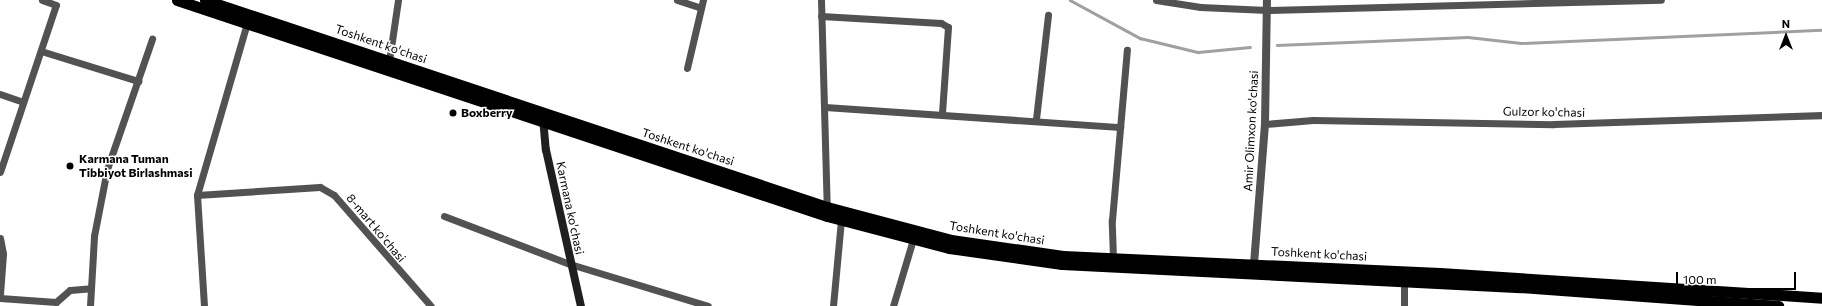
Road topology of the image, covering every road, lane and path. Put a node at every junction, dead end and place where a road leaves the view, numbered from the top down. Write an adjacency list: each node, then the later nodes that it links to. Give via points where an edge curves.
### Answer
1 (42, 0): 18 (street, via 56,5)
2 (177, 0): 10 (highway, Toshkent ko'chasi)
3 (398, 0): 19 (street)
4 (677, 0): 11 (street)
5 (703, 0): 11 (street)
6 (821, 0): 14 (street)
7 (1156, 0): 12 (street, via 1200,7)
8 (1267, 0): 12 (street, Amir Olimxon ko'chasi)
9 (1660, 0): 12 (street)
10 (202, 2): 15 (highway, Toshkent ko'chasi)
11 (701, 8): 20 (street)
12 (1267, 10): 29 (street, Amir Olimxon ko'chasi)
13 (1048, 15): 28 (street)
14 (821, 16): 24 (street); 25 (street, via 941,23 948,27)
15 (249, 18): 19 (highway, Toshkent ko'chasi); 27 (highway, Toshkent ko'chasi); 32 (street)
16 (152, 39): 21 (street)
17 (1127, 50): 30 (street)
18 (41, 51): 21 (street); 23 (street)
19 (389, 61): 27 (highway, Toshkent ko'chasi)
20 (687, 68)
21 (138, 81): 42 (street, via 107,169 94,236)
22 (0, 94): 23 (street)
23 (23, 102): 31 (street)
24 (825, 107): 25 (street); 33 (street)
25 (942, 113): 28 (street)
26 (1822, 115): 29 (street, Gulzor ko'chasi, via 1554,124 1336,120)
27 (544, 118): 33 (highway, Toshkent ko'chasi); 39 (main road, Karmana ko'chasi)
28 (1036, 119): 30 (street)
29 (1265, 124): 40 (street, Amir Olimxon ko'chasi)
30 (1120, 127): 38 (street)
31 (0, 172)
32 (197, 195): 47 (street); 48 (street, 8-mart ko'chasi, via 320,187 334,195)
33 (827, 211): 35 (highway, Toshkent ko'chasi); 36 (highway, Toshkent ko'chasi)
34 (444, 216): 39 (street)
35 (841, 220): 36 (highway, Toshkent ko'chasi); 51 (street)
36 (914, 236): 38 (highway, Toshkent ko'chasi, via 1063,256); 40 (highway, Toshkent ko'chasi, via 985,255 1062,264); 52 (street)
37 (0, 238): 43 (street, via 3,254)
38 (1113, 258): 40 (highway, Toshkent ko'chasi)
39 (570, 264): 49 (main road, Karmana ko'chasi); 50 (street)
40 (1254, 269): 41 (highway, Toshkent ko'chasi); 45 (highway, Toshkent ko'chasi)
41 (1404, 280): 53 (street); 54 (highway, Toshkent ko'chasi)
42 (91, 288): 44 (street, via 70,290 56,302); 46 (street)
43 (0, 294)
44 (0, 298)
45 (1822, 298)
46 (90, 306)
47 (204, 306)
48 (431, 306)
49 (581, 306)
50 (708, 306)
51 (833, 306)
52 (893, 306)
53 (1404, 306)
54 (1778, 306)

